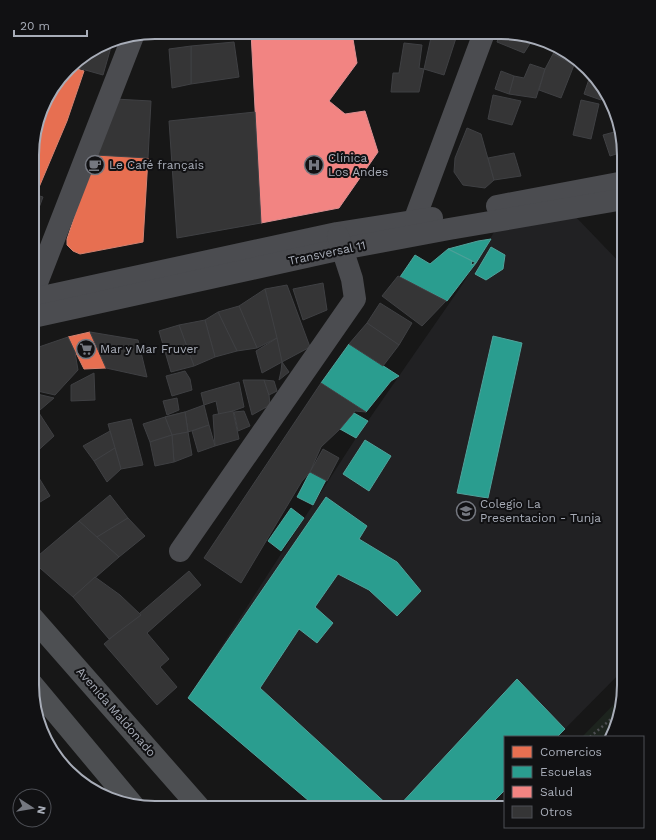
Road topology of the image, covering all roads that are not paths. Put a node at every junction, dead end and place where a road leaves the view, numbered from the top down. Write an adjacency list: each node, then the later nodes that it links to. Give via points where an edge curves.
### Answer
1 (482, 39): 5 (street)
2 (131, 41): 7 (street)
3 (617, 184): 5 (street, Transversal 11)
4 (617, 201): 5 (street, Transversal 11, via 449,229)
5 (414, 228): 6 (street, Transversal 11)
6 (339, 241): 8 (street, Transversal 11); 9 (street, Transversal 11); 10 (street, via 352,279 355,298)
7 (39, 278)
8 (39, 298)
9 (39, 316)
10 (180, 551)
11 (39, 625): 14 (main road, Avenida Maldonado)
12 (40, 693): 13 (main road)
13 (127, 798)
14 (194, 801)

